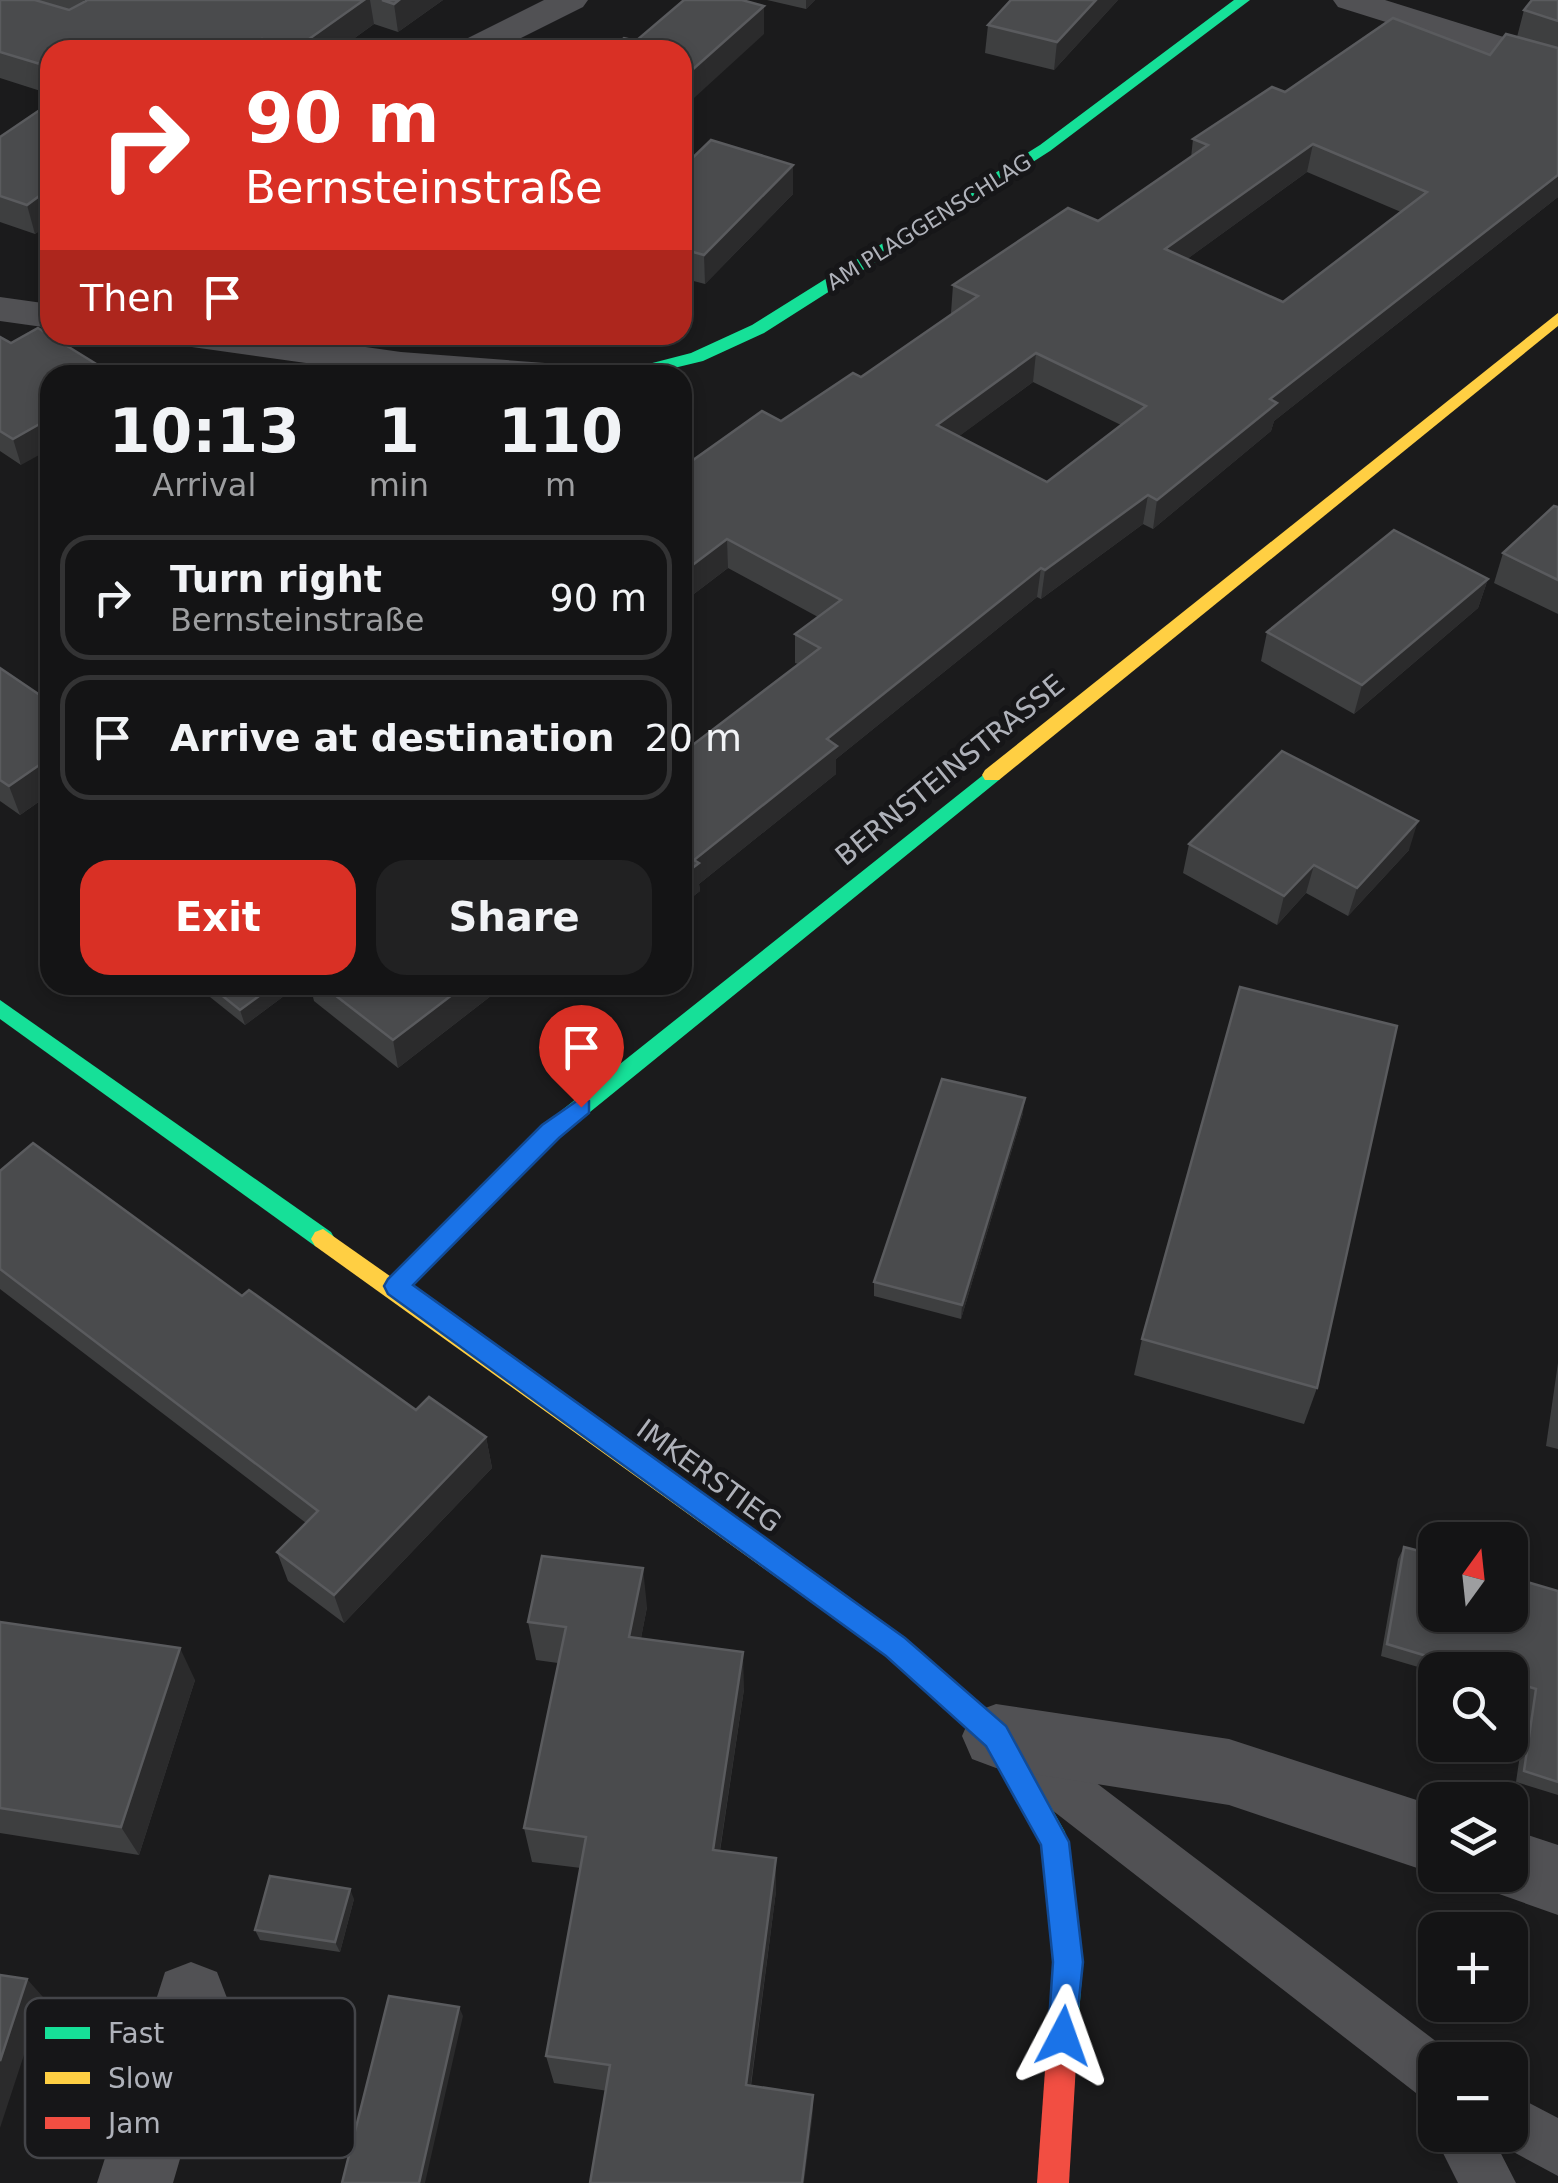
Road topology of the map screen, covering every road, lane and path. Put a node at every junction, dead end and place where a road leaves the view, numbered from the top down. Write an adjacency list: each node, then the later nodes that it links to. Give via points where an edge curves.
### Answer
1 (571, 0): 4 (street)
2 (1243, 0): 11 (street, AM PLAGGENSCHLAG, via 1045,148 758,330)
3 (1350, 0): 5 (street)
4 (490, 40)
5 (1558, 65)
6 (0, 309): 7 (street)
7 (40, 315)
8 (1558, 318): 13 (street, BERNSTEINSTRASSE, via 550,1132)
9 (264, 345): 10 (street)
10 (414, 365)
11 (665, 365)
12 (0, 1008): 13 (street, IMKERSTIEG)
13 (396, 1286): 14 (street, IMKERSTIEG, via 895,1647)
14 (996, 1736): 15 (street, via 1229,1772); 18 (lane); 24 (street, IMKERSTIEG, via 1055,1842 1068,1962)
15 (1418, 1834)
16 (1528, 1870): 17 (street)
17 (1558, 1880)
18 (1418, 2067)
19 (1528, 2131): 20 (lane)
20 (1558, 2149)
21 (1471, 2152): 25 (lane)
22 (143, 2158): 23 (street)
23 (136, 2183)
24 (1054, 2183)
25 (1488, 2183)

